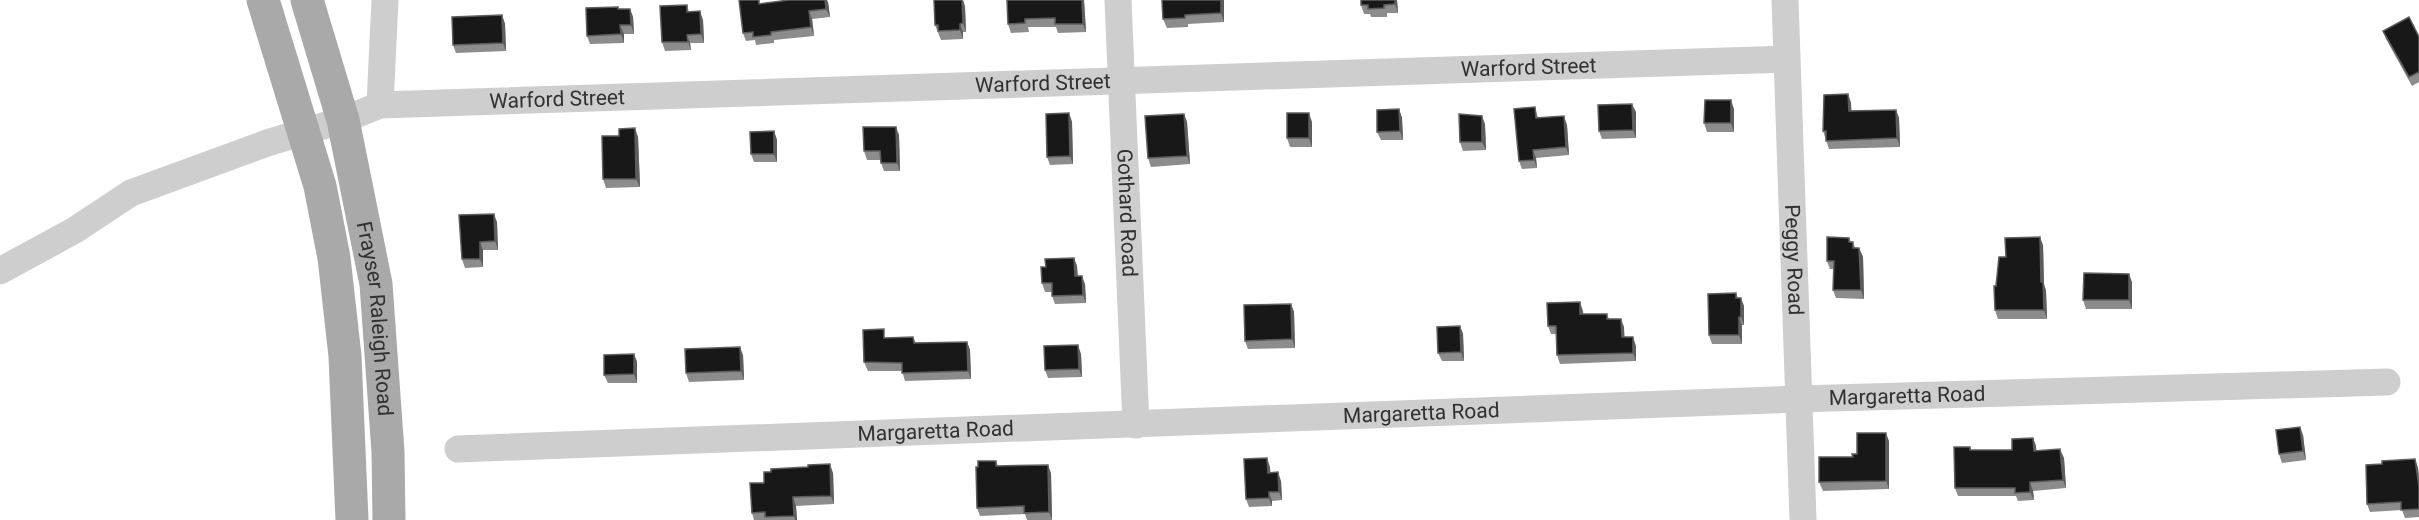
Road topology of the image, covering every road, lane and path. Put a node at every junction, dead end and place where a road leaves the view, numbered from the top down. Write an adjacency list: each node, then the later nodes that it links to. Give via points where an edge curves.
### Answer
1 (262, 0): 10 (main road, Frayser Raleigh Road)
2 (307, 0): 9 (main road, Frayser Raleigh Road)
3 (384, 0): 8 (street)
4 (1118, 0): 7 (street, Gothard Road)
5 (1785, 0): 6 (street, Peggy Road)
6 (1786, 59): 7 (street, Warford Street); 13 (street, Peggy Road)
7 (1120, 82): 8 (street, Warford Street); 14 (street, Gothard Road)
8 (380, 105): 9 (street, Warford Street)
9 (343, 120): 10 (street, Warford Street); 17 (main road, Frayser Raleigh Road, via 378,302)
10 (304, 132): 11 (street, Warford Street, via 267,142 131,194); 16 (main road, Frayser Raleigh Road, via 320,186 334,258 345,356)
11 (0, 271)
12 (2387, 382): 13 (street, Margaretta Road)
13 (1798, 399): 14 (street, Margaretta Road); 18 (street, Peggy Road)
14 (1136, 425): 15 (street, Margaretta Road)
15 (458, 449)
16 (352, 520)
17 (389, 520)
18 (1803, 520)

